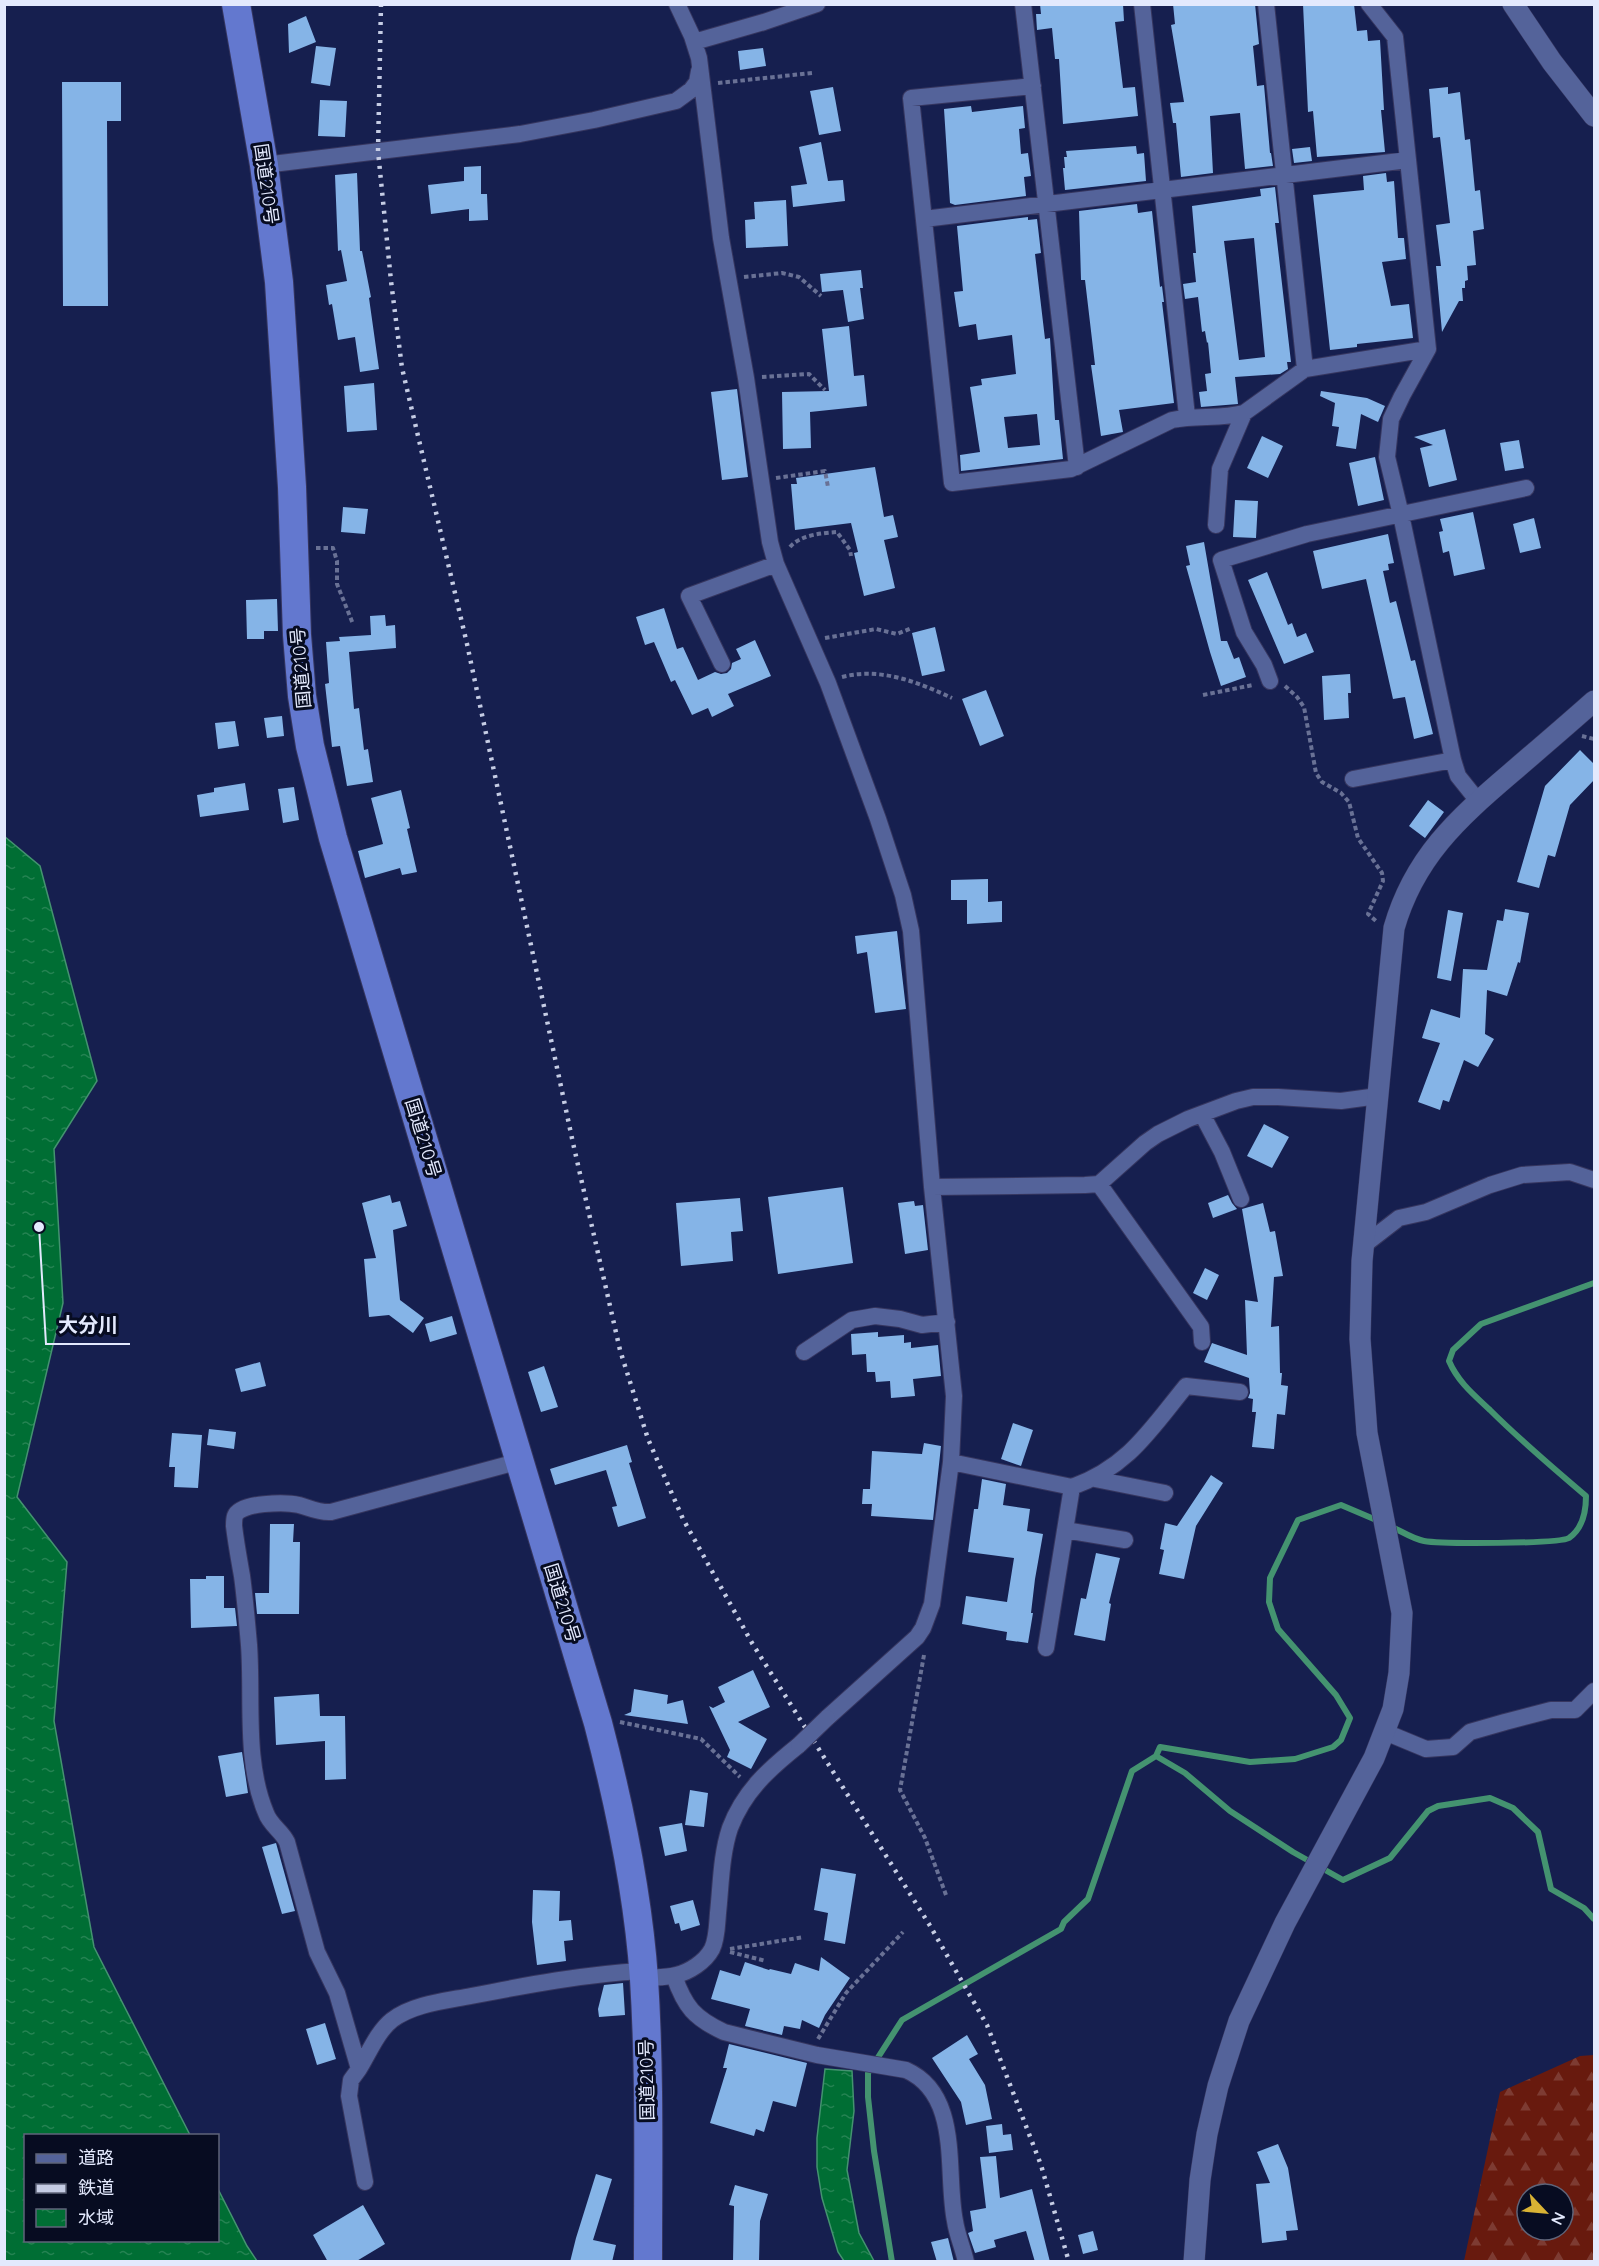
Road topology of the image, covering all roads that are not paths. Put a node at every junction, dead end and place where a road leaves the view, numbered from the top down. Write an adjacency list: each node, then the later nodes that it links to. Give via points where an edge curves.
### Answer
1 (236, 4): 14 (highway, 国道210号)
2 (677, 4): 9 (street)
3 (817, 4): 9 (street)
4 (1023, 4): 11 (street)
5 (1142, 4): 16 (street)
6 (1266, 4): 15 (street)
7 (1369, 4): 13 (street, via 1395,37)
8 (1513, 4): 12 (street)
9 (694, 42): 10 (street)
10 (699, 58): 14 (street, via 697,82 676,102 520,134); 27 (street, via 721,238)
11 (1032, 86): 17 (street); 18 (street, via 911,98)
12 (1594, 116)
13 (1408, 160): 15 (street); 19 (street)
14 (264, 165): 45 (highway, 国道210号, via 279,282 302,696 318,778)
15 (1284, 175): 16 (street); 20 (street)
16 (1162, 189): 17 (street); 22 (street)
17 (1046, 204): 18 (street); 23 (street)
18 (924, 219): 23 (street, via 952,483)
19 (1428, 349): 20 (street); 25 (street, via 1391,419 1387,457)
20 (1305, 369): 21 (street)
21 (1244, 413): 22 (street); 26 (street, via 1220,469)
22 (1187, 417): 23 (street, via 1161,424)
23 (1077, 467)
24 (1526, 488): 25 (street)
25 (1401, 515): 29 (street, via 1307,534 1221,560 1244,632); 31 (street)
26 (1216, 525)
27 (776, 564): 28 (street, via 689,596); 38 (street, via 828,683 903,895 911,931)
28 (722, 664)
29 (1270, 681)
30 (1594, 701): 33 (street)
31 (1453, 760): 32 (street); 33 (street, via 1458,776)
32 (1353, 779)
33 (1478, 801): 34 (street, via 1433,848 1400,906 1389,956)
34 (1378, 1096): 35 (street, via 1341,1101 1253,1097); 40 (street)
35 (1202, 1114): 37 (street, via 1145,1143); 39 (street)
36 (1594, 1180): 40 (street, via 1570,1172 1522,1175 1426,1212 1399,1218)
37 (1099, 1184): 38 (street); 42 (street, via 1201,1327)
38 (932, 1187): 41 (street)
39 (1241, 1199)
40 (1364, 1245): 54 (street, via 1360,1339 1367,1433 1403,1630 1393,1709)
41 (947, 1322): 43 (street, via 922,1325 875,1316 852,1320); 46 (street, via 954,1396)
42 (1202, 1342)
43 (804, 1352)
44 (1240, 1392): 47 (street, via 1186,1386 1134,1449)
45 (520, 1461): 55 (highway, 国道210号, via 610,1770 629,1860); 57 (street, via 332,1512 280,1504 250,1506 235,1516 249,1645 249,1725 257,1782 266,1814 287,1842 317,1952 337,1993)
46 (951, 1462): 48 (street); 56 (street, bridge, via 932,1604 921,1631 751,1788 726,1840 711,1950 695,1966)
47 (1095, 1479): 48 (street); 49 (street)
48 (1072, 1487): 50 (street)
49 (1165, 1493)
50 (1065, 1530): 51 (street); 52 (street)
51 (1125, 1540)
52 (1046, 1648)
53 (1594, 1691): 54 (street, via 1575,1710 1551,1710 1470,1732 1453,1747 1426,1749)
54 (1385, 1732): 61 (street, via 1285,1923 1239,2021 1207,2134)
55 (644, 1974): 56 (street); 57 (street, via 618,1972 415,2009 392,2020); 59 (highway, 国道210号)
56 (674, 1976): 60 (street, via 688,2008 724,2032 814,2054 906,2070 927,2083 944,2113 955,2221)
57 (359, 2069): 58 (street, via 351,2080 349,2096)
58 (365, 2182)
59 (648, 2262)
60 (966, 2262)
61 (1194, 2262)

